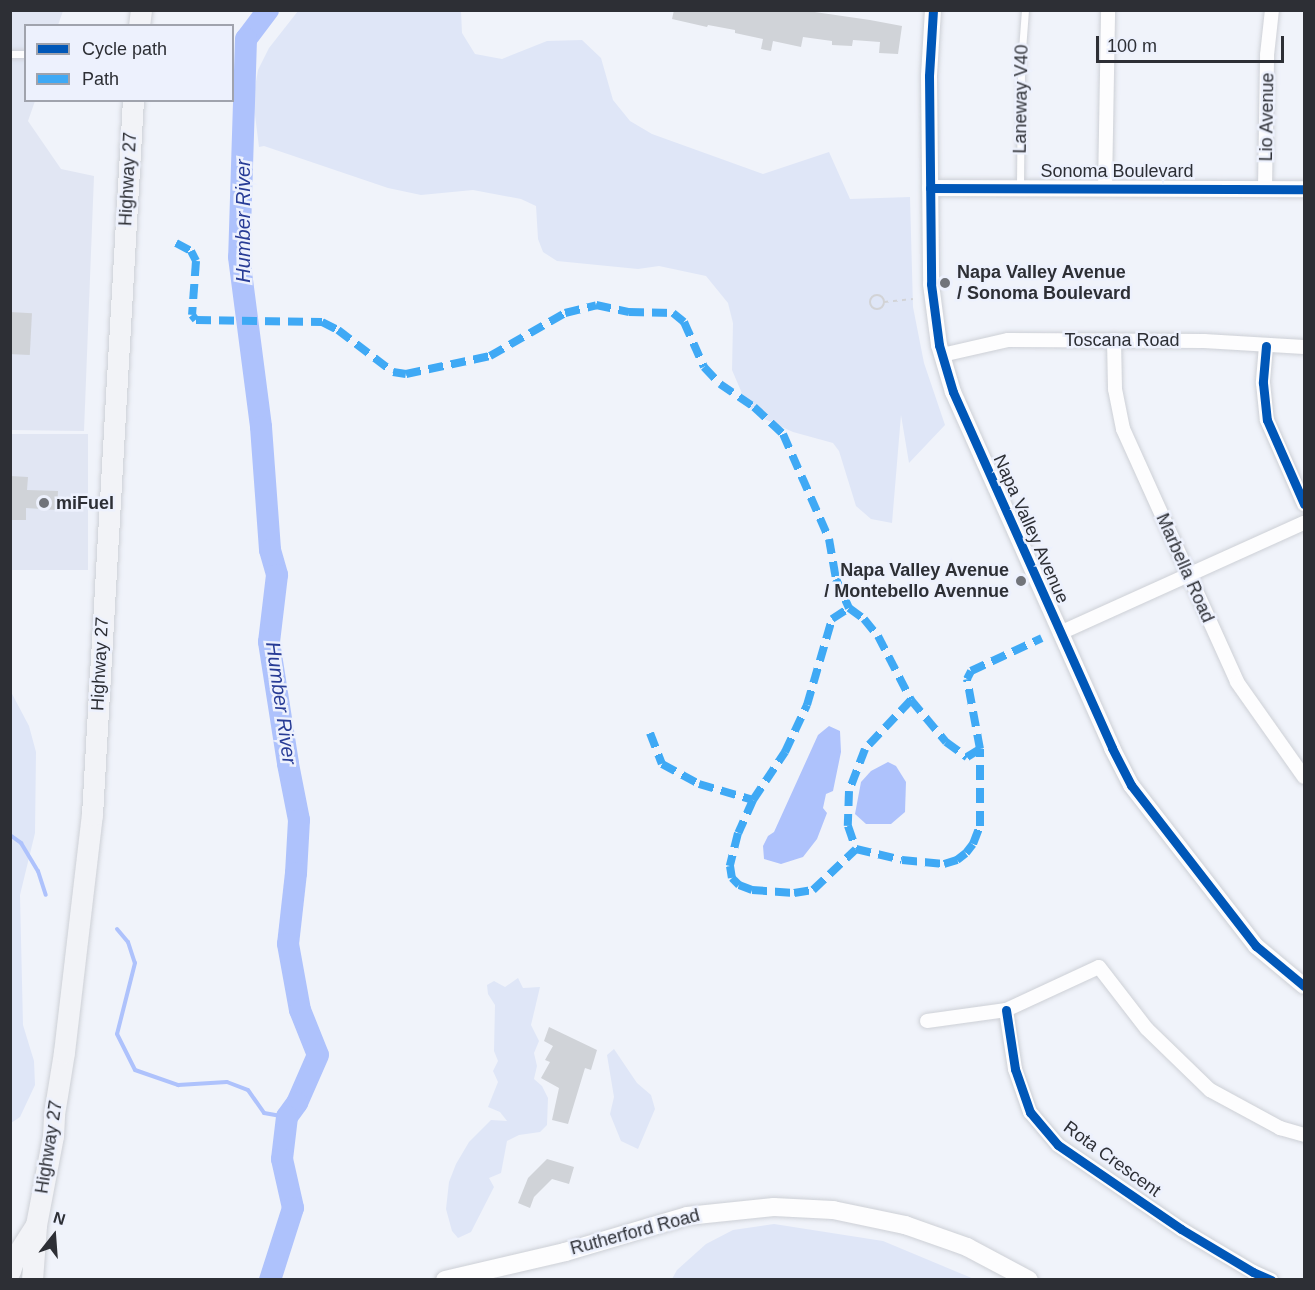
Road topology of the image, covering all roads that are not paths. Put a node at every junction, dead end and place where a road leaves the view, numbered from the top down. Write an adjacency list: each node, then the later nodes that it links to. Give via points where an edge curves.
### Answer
1 (933, 10): 7 (street, Napa Valley Avenue)
2 (1025, 10): 6 (lane, Laneway V40)
3 (1108, 10): 8 (street)
4 (1272, 10): 9 (street, Lio Avenue, via 1267,55)
5 (133, 102): 24 (main road, Highway 27, via 92,815 53,1136)
6 (1020, 187): 7 (street, Sonoma Boulevard); 8 (street, Sonoma Boulevard)
7 (930, 188): 14 (street, Napa Valley Avenue, via 932,297)
8 (1105, 188): 9 (street, Sonoma Boulevard)
9 (1266, 189): 10 (street, Sonoma Boulevard)
10 (1305, 189)
11 (1114, 340): 12 (street, Toscana Road); 14 (street, Toscana Road, via 1008,340); 17 (street, Marbella Road, via 1115,389 1123,429)
12 (1266, 346): 13 (street, Toscana Road); 15 (street, via 1263,383 1267,420)
13 (1305, 347)
14 (942, 355): 18 (street, Napa Valley Avenue, via 965,421)
15 (1305, 504)
16 (1305, 523): 17 (street)
17 (1188, 575): 18 (street); 19 (street, Marbella Road, via 1237,682)
18 (1060, 633): 20 (street, Napa Valley Avenue, via 1114,754 1141,800 1256,946)
19 (1305, 777)
20 (1305, 986)
21 (1006, 1010): 22 (street); 23 (street, via 1099,967 1147,1029 1210,1090 1280,1128); 29 (street, Rota Crescent, via 1015,1069 1030,1112 1058,1145 1181,1229)
22 (927, 1021)
23 (1305, 1135)
24 (36, 1225): 25 (main road, Highway 27); 26 (main road, Highway 27)
25 (10, 1271)
26 (32, 1280)
27 (446, 1280): 28 (main road, Rutherford Road, via 687,1216 774,1207 833,1210 905,1225 967,1247)
28 (1029, 1280)
29 (1271, 1280)

